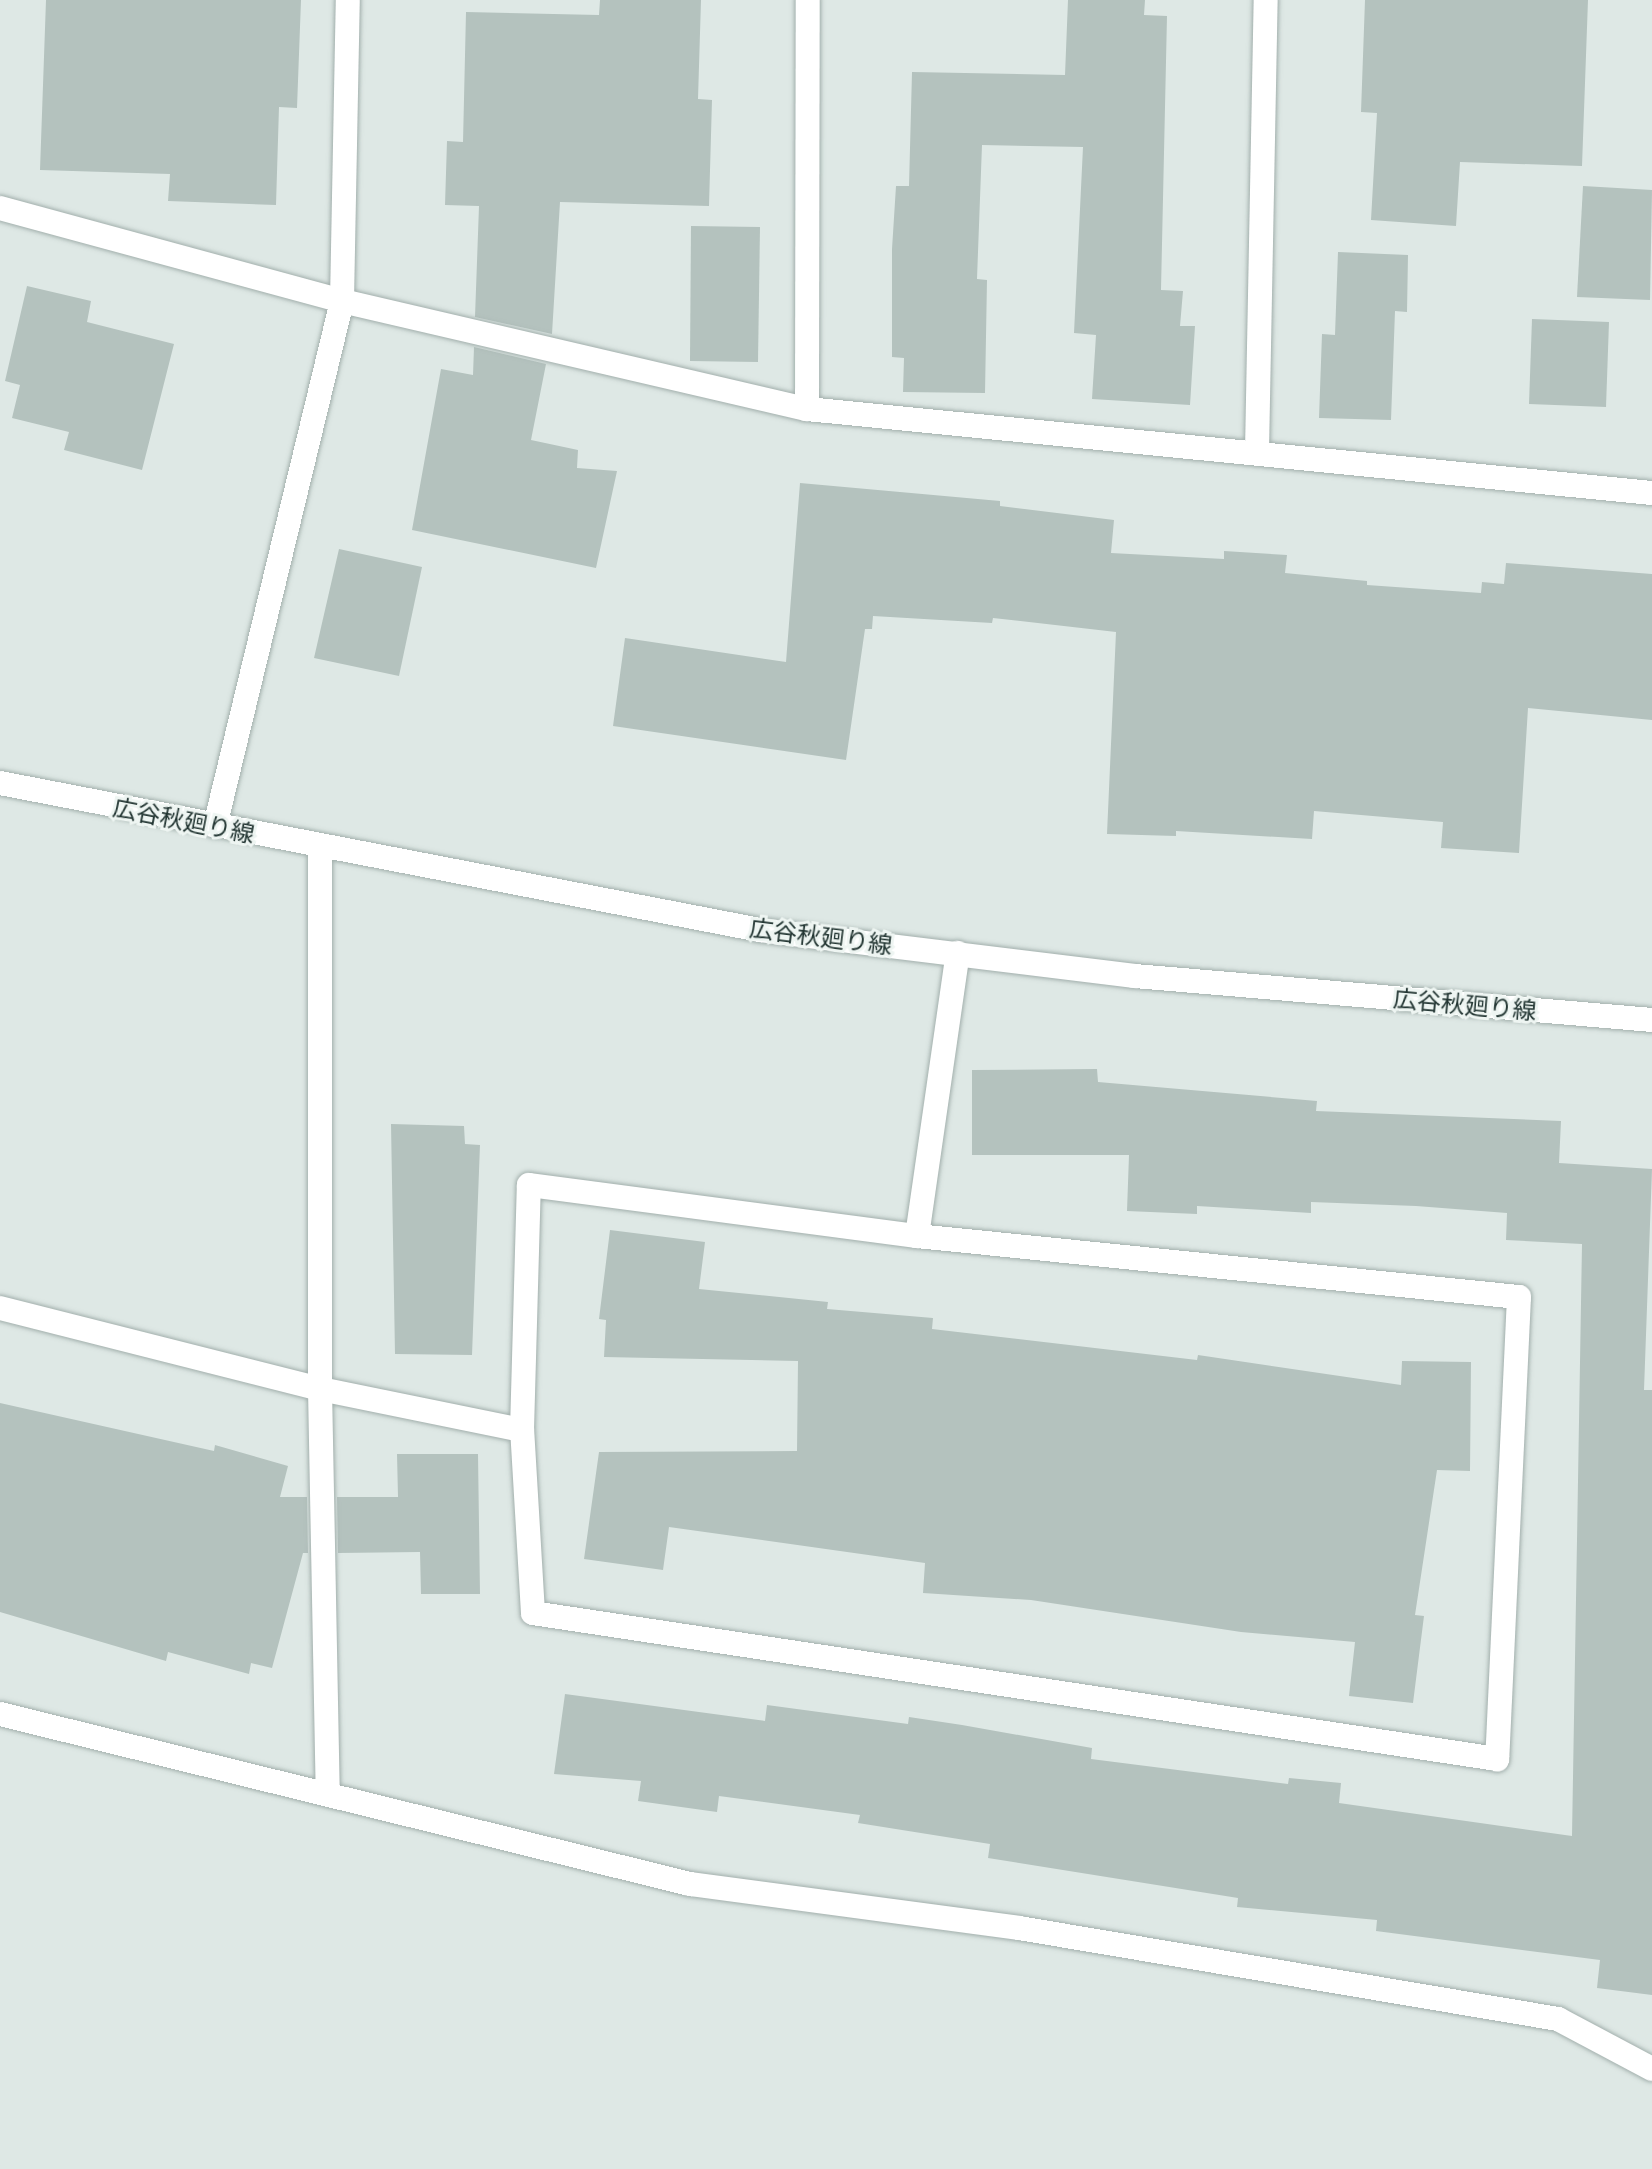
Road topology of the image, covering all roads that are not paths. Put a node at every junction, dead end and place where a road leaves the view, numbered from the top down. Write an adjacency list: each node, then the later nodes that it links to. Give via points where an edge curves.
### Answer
1 (348, 0): 5 (street)
2 (808, 0): 6 (street)
3 (1266, 0): 7 (street)
4 (0, 208): 5 (street)
5 (342, 301): 6 (street); 10 (street)
6 (807, 409): 7 (street)
7 (1257, 451): 8 (street)
8 (1652, 493)
9 (0, 783): 10 (street, 広谷秋廻り線)
10 (215, 826): 11 (street, 広谷秋廻り線)
11 (320, 848): 12 (street, 広谷秋廻り線, via 760,930); 16 (street)
12 (958, 953): 13 (street, 広谷秋廻り線, via 1135,976); 14 (street)
13 (1652, 1020)
14 (917, 1236): 17 (street, via 529,1185); 17 (street, via 1519,1297 1497,1759 533,1613)
15 (0, 1308): 16 (street)
16 (320, 1389): 17 (street); 19 (street)
17 (522, 1430)
18 (0, 1714): 19 (street)
19 (328, 1793): 20 (street, via 690,1884 1019,1928 1558,2019)
20 (1652, 2069)

